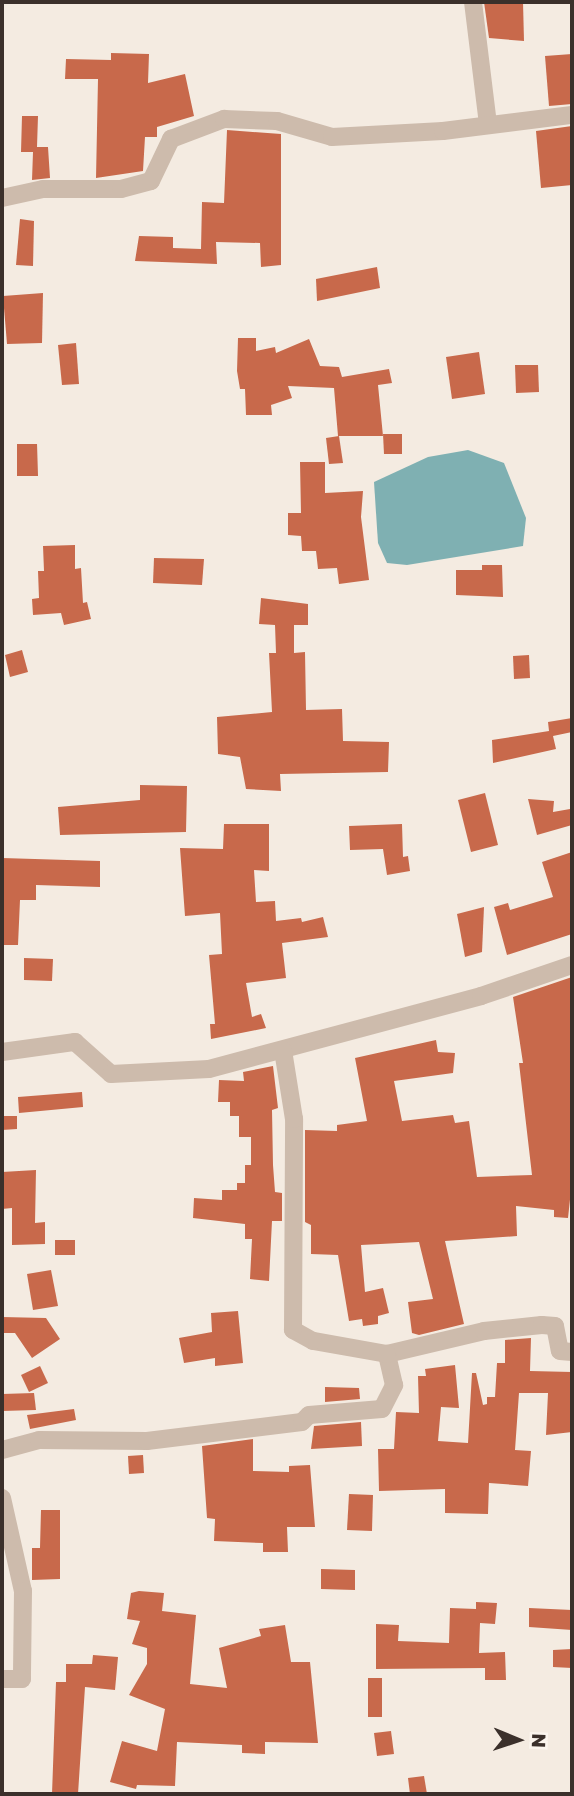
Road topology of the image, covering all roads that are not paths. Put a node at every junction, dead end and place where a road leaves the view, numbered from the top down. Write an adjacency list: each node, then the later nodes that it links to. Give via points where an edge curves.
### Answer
1 (473, 2): 3 (street)
2 (572, 115): 3 (street)
3 (488, 125): 4 (street, via 332,137 277,121 224,119 172,139 151,181 121,189 43,189)
4 (2, 198)
5 (572, 965): 6 (street, via 481,996)
6 (284, 1050): 7 (street, via 209,1069 122,1074 111,1074 75,1042); 9 (street, via 294,1119 293,1330 313,1341)
7 (2, 1052)
8 (572, 1352): 9 (street, via 560,1351 555,1326 542,1325 484,1331)
9 (387, 1354): 10 (street, via 394,1385 382,1409 309,1415 302,1422 147,1441 39,1440)
10 (2, 1450)
11 (2, 1498): 12 (street, via 23,1603 22,1679)
12 (2, 1679)

